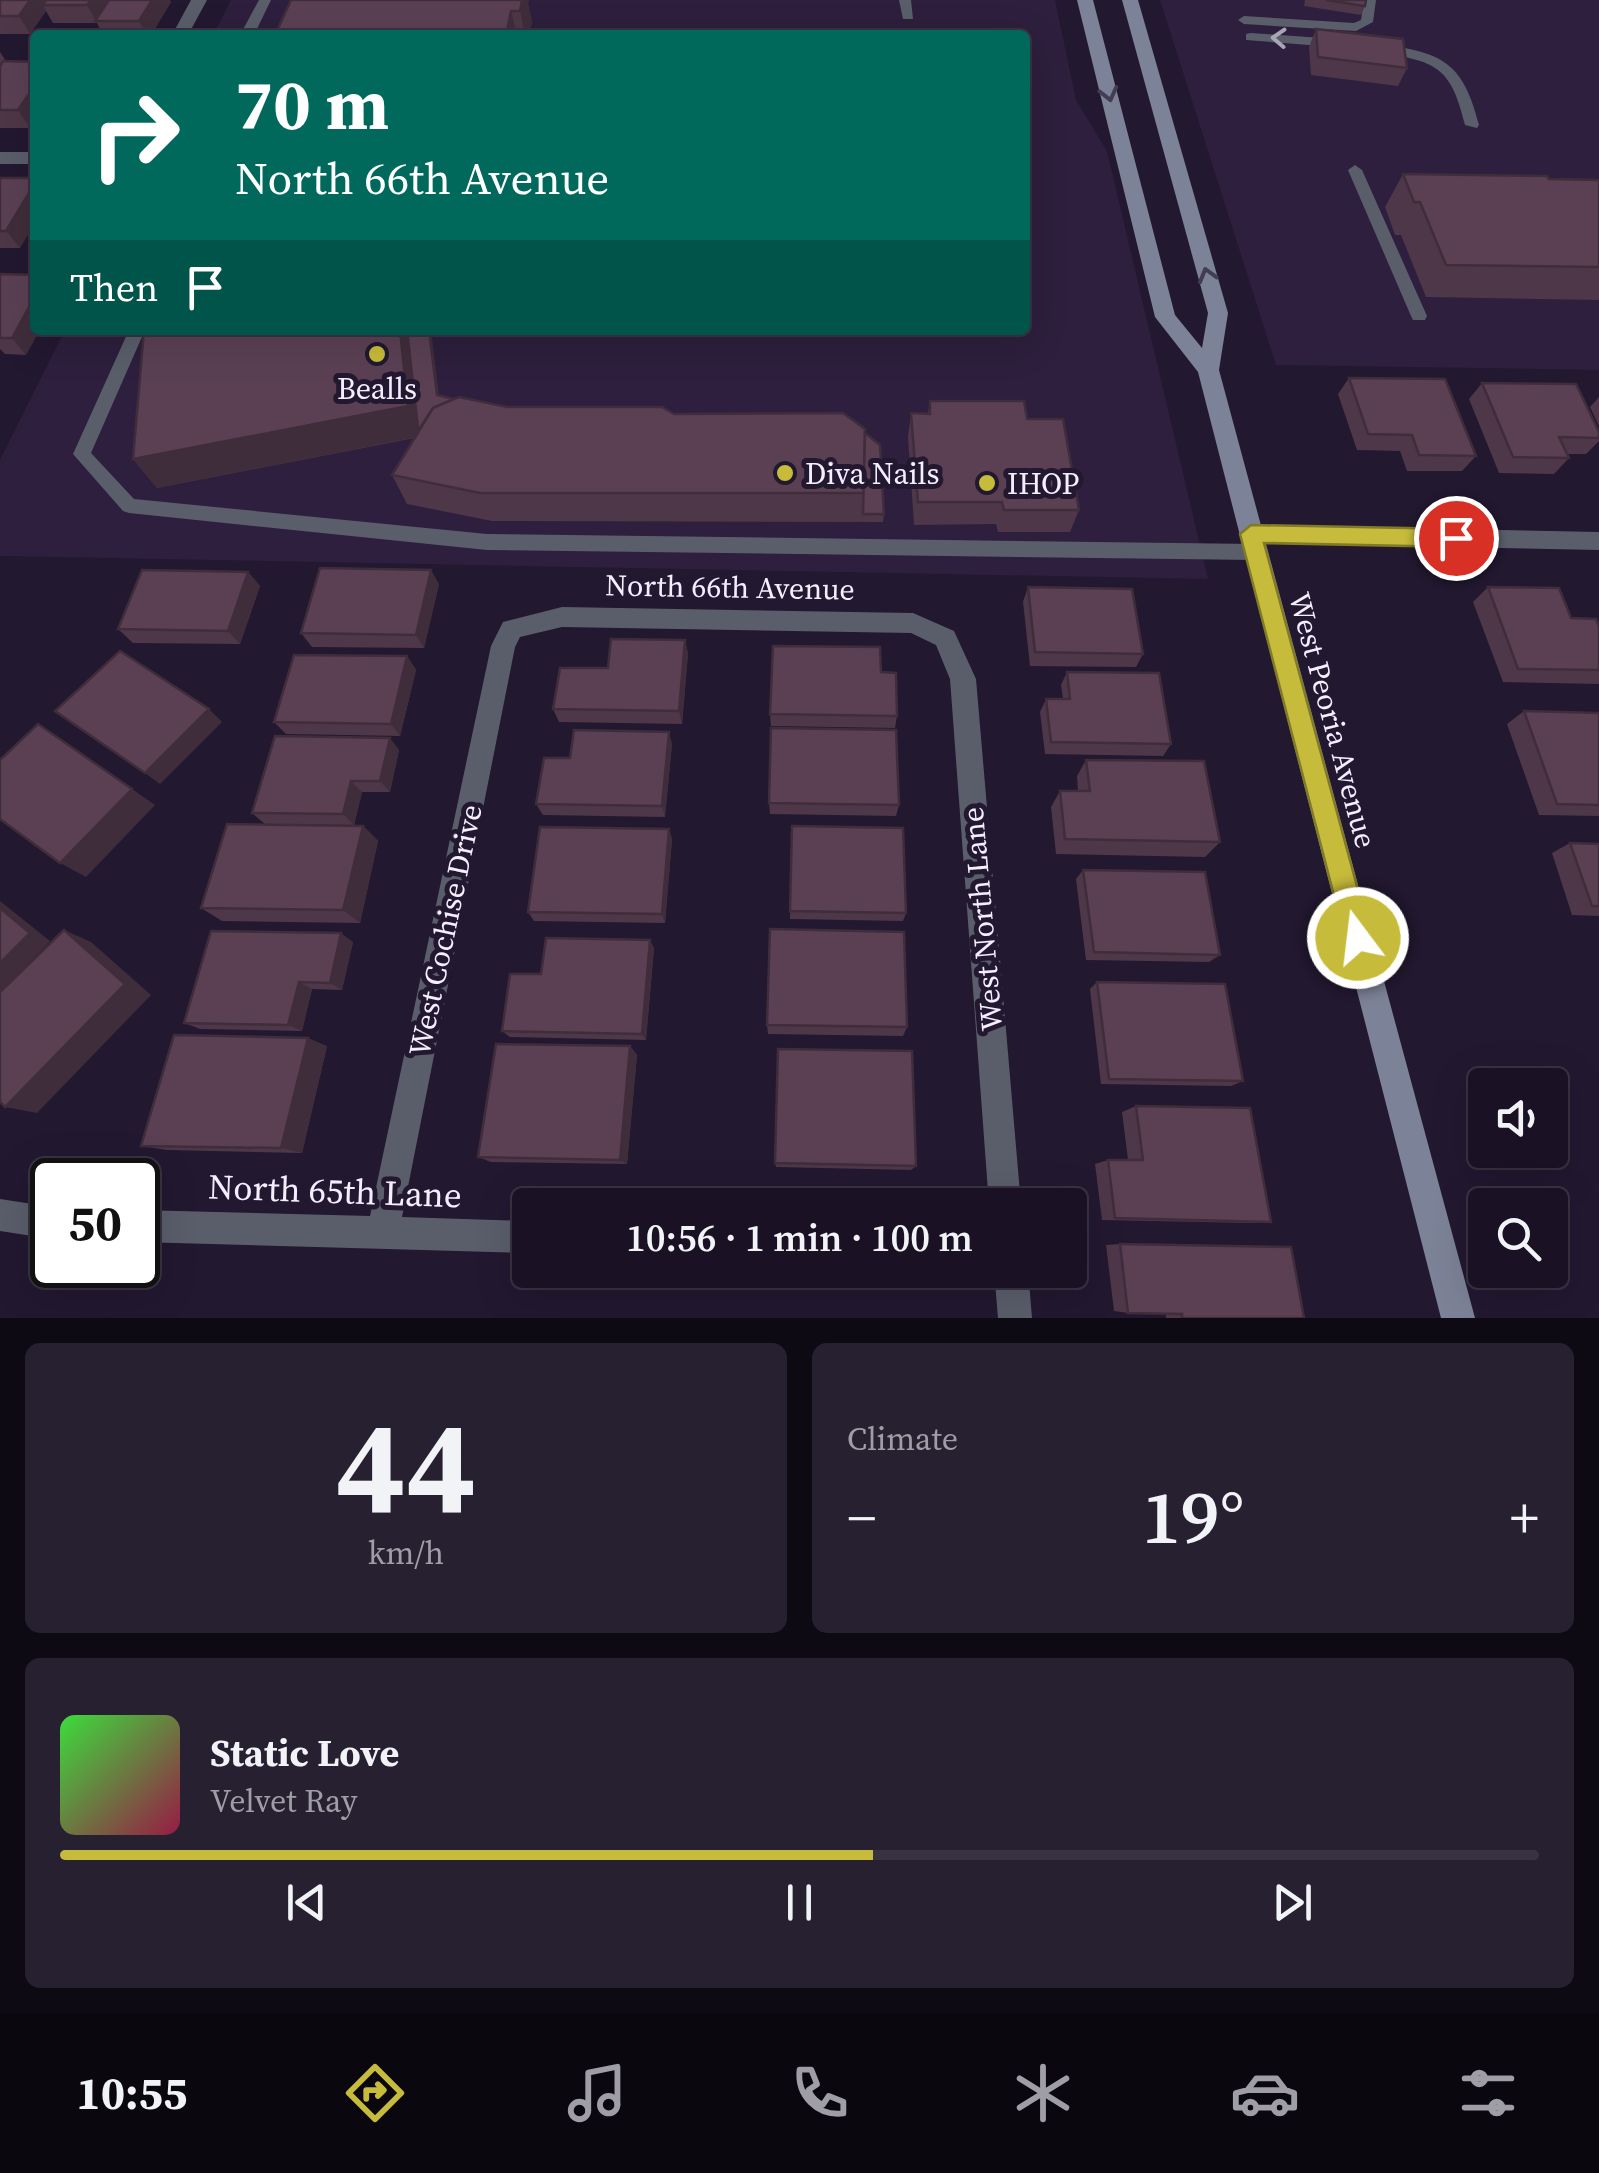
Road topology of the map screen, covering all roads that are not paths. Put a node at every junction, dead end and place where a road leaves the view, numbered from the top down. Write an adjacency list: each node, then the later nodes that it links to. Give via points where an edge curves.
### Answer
1 (199, 0): 9 (street)
2 (265, 0): 10 (lane)
3 (905, 0): 7 (lane)
4 (1085, 0): 20 (main road, West Peoria Avenue, one-way to 20, via 1165,316)
5 (1130, 0): 20 (main road, West Peoria Avenue, one-way to 5, via 1218,314)
6 (1370, 0): 8 (lane, via 1367,22 1356,27)
7 (908, 16)
8 (1244, 20)
9 (183, 30)
10 (249, 30)
11 (1251, 37): 12 (lane, one-way to 11)
12 (1343, 44)
13 (1363, 46): 14 (lane, via 1440,60 1465,91)
14 (1472, 125)
15 (0, 158): 16 (street)
16 (30, 158)
17 (1356, 170): 18 (lane)
18 (1419, 316)
19 (135, 335): 22 (lane, via 82,454 129,506 487,542)
20 (1208, 370): 22 (main road, West Peoria Avenue)
21 (1599, 540): 22 (street)
22 (1253, 543): 33 (main road, West Peoria Avenue)
23 (512, 629): 24 (street, North 66th Avenue, via 562,616 913,623); 29 (street, West Cochise Drive)
24 (946, 638): 25 (street, West North Lane, via 962,679)
25 (1004, 1188)
26 (0, 1215): 27 (street)
27 (30, 1220)
28 (160, 1227): 29 (street, North 65th Lane)
29 (383, 1232): 30 (street, North 65th Lane)
30 (512, 1237)
31 (1012, 1288): 32 (street)
32 (1015, 1318)
33 (1458, 1318)

